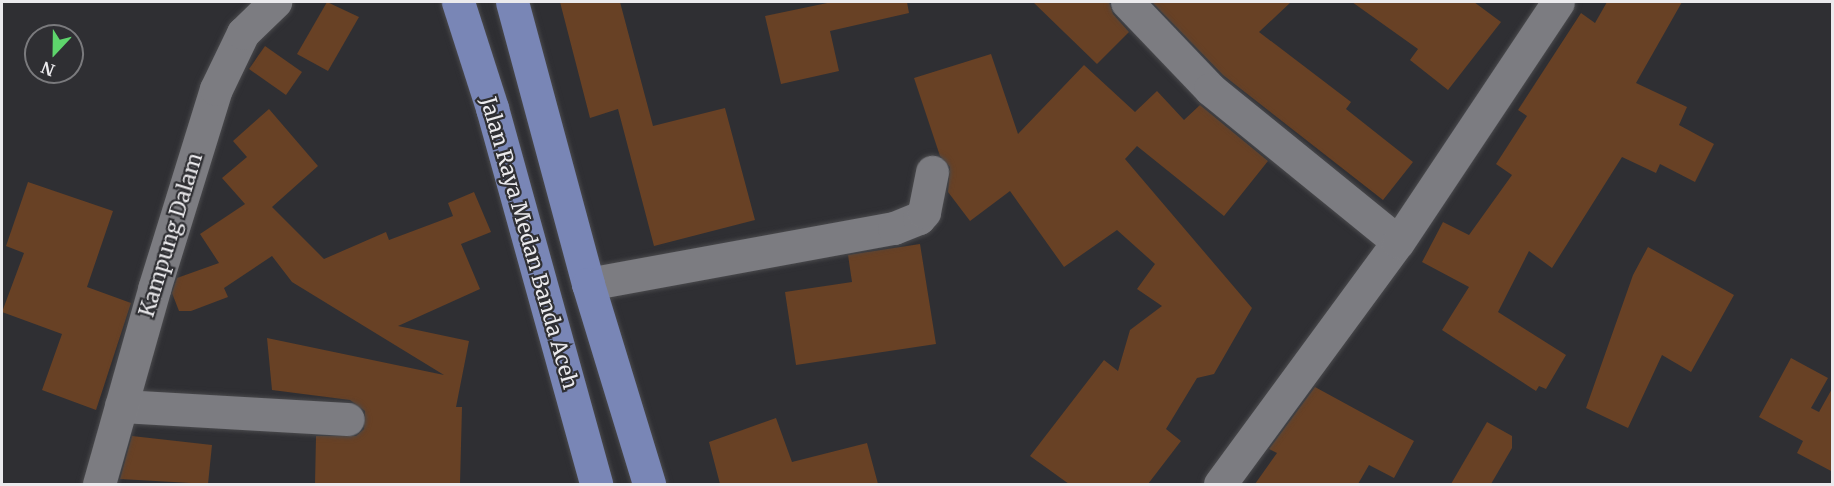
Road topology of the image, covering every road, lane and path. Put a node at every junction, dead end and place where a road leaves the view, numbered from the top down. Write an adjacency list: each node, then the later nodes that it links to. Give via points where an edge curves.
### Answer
1 (274, 2): 9 (street, Kampung Dalam, via 243,33 216,89)
2 (458, 2): 12 (highway, Jalan Raya Medan Banda Aceh, via 492,108)
3 (512, 2): 8 (highway)
4 (1127, 2): 7 (street, via 1210,89)
5 (1558, 2): 7 (street)
6 (932, 172): 8 (street, via 920,218 894,228)
7 (1398, 242): 14 (street)
8 (588, 284): 13 (highway)
9 (121, 406): 10 (street); 11 (street, Kampung Dalam)
10 (348, 420)
11 (99, 484)
12 (596, 484)
13 (649, 484)
14 (1220, 484)

